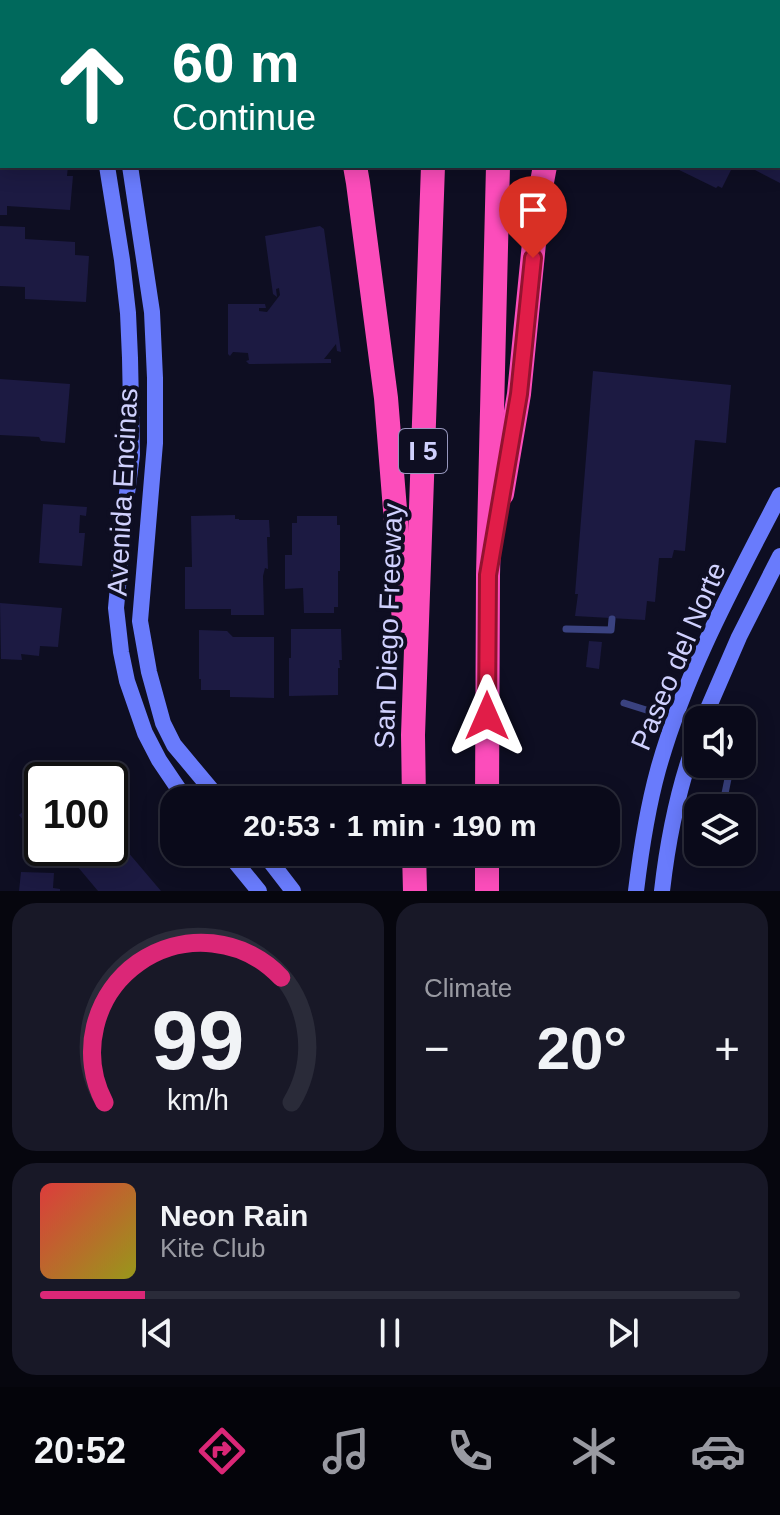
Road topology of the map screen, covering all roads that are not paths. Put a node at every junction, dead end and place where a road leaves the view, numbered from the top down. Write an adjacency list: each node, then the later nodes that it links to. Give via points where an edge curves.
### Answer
1 (107, 168): 17 (street, Avenida Encinas, via 128,313 132,455 116,608 127,681 145,733)
2 (130, 168): 18 (street, Avenida Encinas, via 152,312 155,378 155,443 140,621 163,723)
3 (355, 168): 15 (highway, via 386,398)
4 (433, 168): 15 (highway, San Diego Freeway / I 5)
5 (498, 168): 9 (highway)
6 (545, 168): 9 (highway, via 519,394)
7 (780, 495): 14 (street, Paseo del Norte, via 713,626)
8 (780, 556): 13 (street, Paseo del Norte)
9 (488, 575): 20 (highway)
10 (612, 619): 11 (lane, via 611,630)
11 (566, 629)
12 (624, 703): 14 (lane)
13 (709, 706)
14 (675, 719): 29 (street, Paseo del Norte, via 643,835)
15 (413, 735): 19 (highway, San Diego Freeway / I 5)
16 (685, 778): 30 (street, Paseo del Norte)
17 (177, 786)
18 (208, 786)
19 (414, 786)
20 (487, 786)
21 (238, 866): 25 (street)
22 (274, 866): 26 (street)
23 (414, 866): 27 (highway)
24 (487, 866): 28 (highway)
25 (259, 891)
26 (293, 891)
27 (415, 891)
28 (487, 891)
29 (636, 891)
30 (662, 891)

